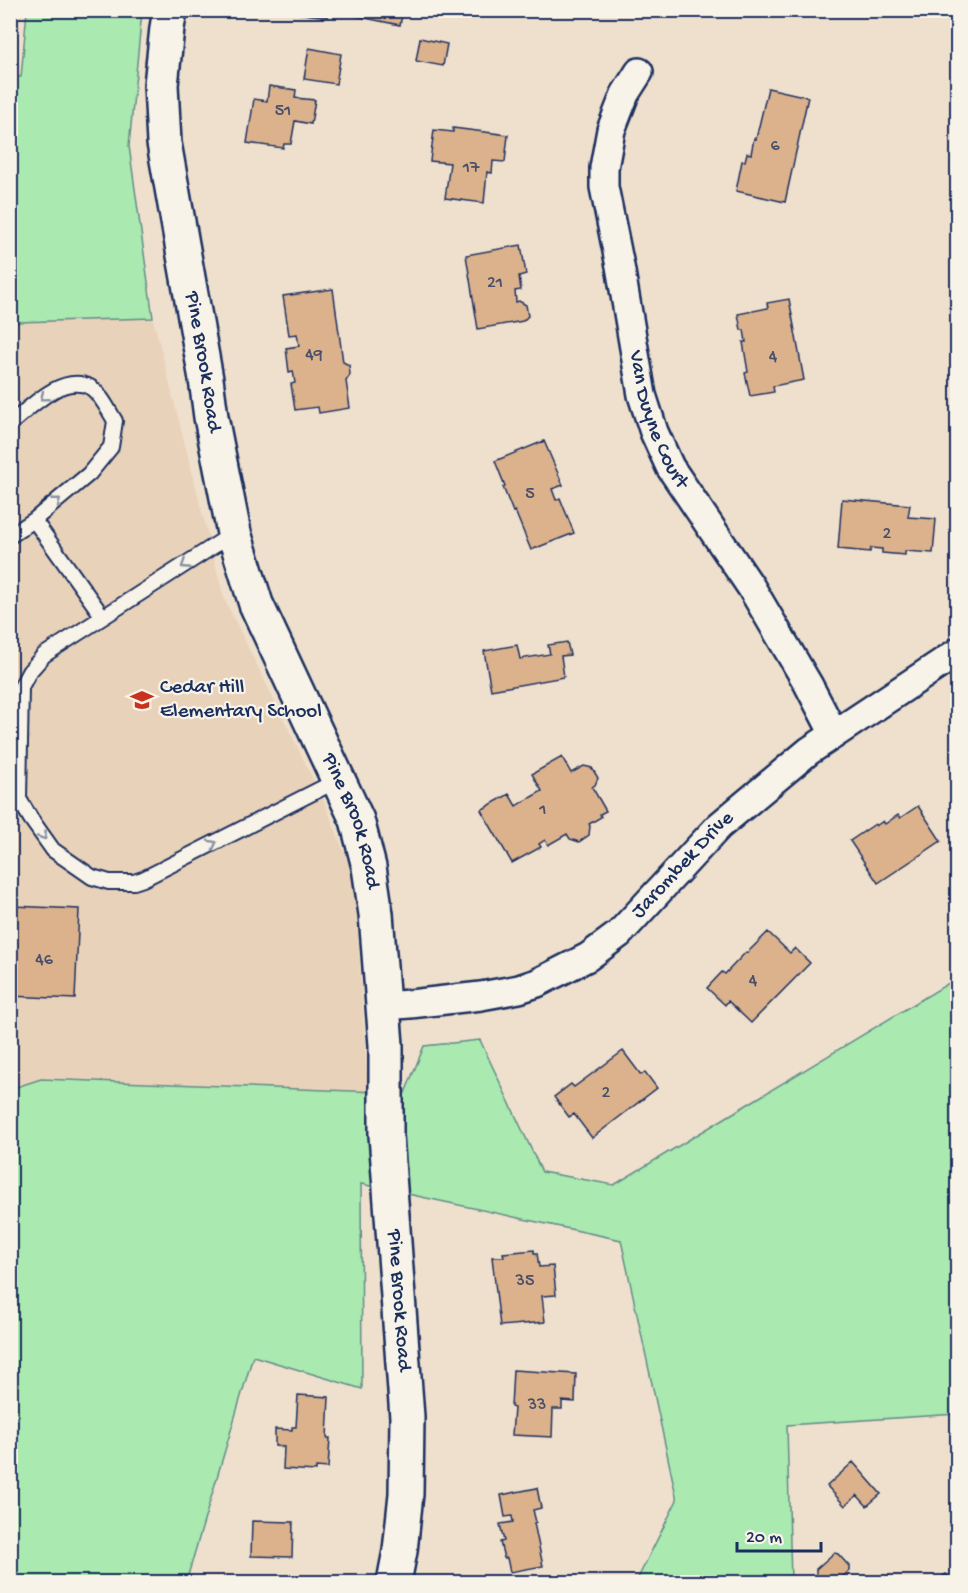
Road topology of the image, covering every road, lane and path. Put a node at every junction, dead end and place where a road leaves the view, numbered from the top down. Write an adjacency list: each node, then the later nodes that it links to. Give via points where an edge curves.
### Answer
1 (170, 10): 5 (street, Pine Brook Road, via 161,86 164,143)
2 (639, 72): 9 (street, Van Duyne Court, via 625,94 611,130 604,187 642,395 670,467 752,587)
3 (10, 424): 4 (lane, one-way to 3, via 89,474 111,447 115,421 91,387 74,384 52,390)
4 (34, 519): 6 (lane); 7 (lane)
5 (234, 533): 7 (lane, one-way to 7); 10 (street, Pine Brook Road, via 256,604)
6 (10, 536)
7 (103, 617): 10 (lane, one-way to 10, via 44,655 21,687 19,799 53,850 92,877 109,882 143,879)
8 (957, 652): 9 (street, Jarombek Drive)
9 (834, 734): 11 (street, Jarombek Drive, via 719,826 627,927 588,957 519,989)
10 (339, 780): 11 (street, Pine Brook Road, via 357,820 369,867)
11 (383, 1006): 12 (street, Pine Brook Road, via 386,1135 407,1417 406,1494)
12 (394, 1582)

